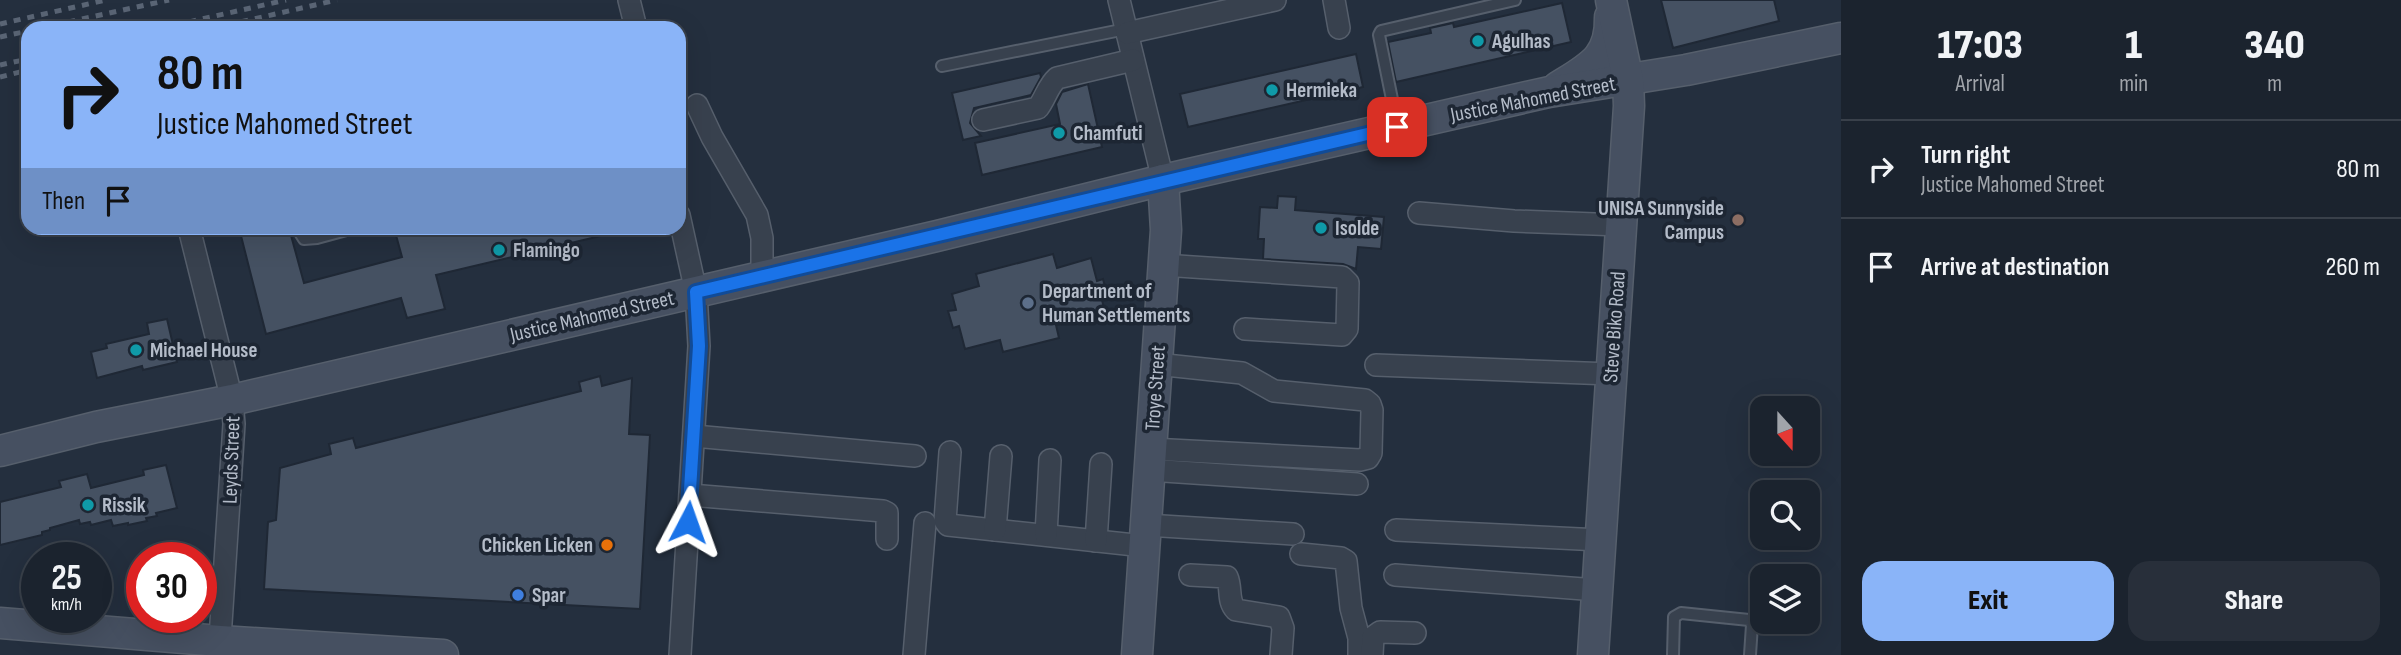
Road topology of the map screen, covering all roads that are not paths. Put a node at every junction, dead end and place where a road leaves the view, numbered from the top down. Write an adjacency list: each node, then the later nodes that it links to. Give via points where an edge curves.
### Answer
1 (629, 0): 7 (street)
2 (1119, 0): 9 (street, Troye Street)
3 (1275, 0): 9 (street)
4 (1334, 0): 8 (street)
5 (1515, 0): 17 (lane, via 1381,31)
6 (1611, 0): 13 (main road, Steve Biko Road); 14 (main road, via 1610,37 1602,55)
7 (634, 21)
8 (1339, 28)
9 (1126, 31): 11 (street, Troye Street); 12 (lane)
10 (1841, 38): 13 (main road, Justice Mahomed Street)
11 (1133, 60): 16 (street, via 1057,78 1038,108); 18 (street, Troye Street)
12 (942, 66)
13 (1628, 80): 14 (main road, Justice Mahomed Street); 20 (main road, Steve Biko Road)
14 (1549, 92): 17 (main road, Justice Mahomed Street)
15 (697, 105): 26 (street, via 757,215)
16 (983, 120)
17 (1397, 127): 18 (main road, Justice Mahomed Street)
18 (1163, 180): 25 (main road, Troye Street); 26 (main road, Justice Mahomed Street)
19 (1419, 213): 20 (street)
20 (1621, 225): 31 (main road, Steve Biko Road)
21 (191, 235): 32 (street, Leyds Street)
22 (301, 235): 23 (lane, via 304,239)
23 (328, 235)
24 (683, 235): 27 (street)
25 (1163, 265): 28 (street, via 1342,277 1348,283 1347,329 1342,335); 29 (main road, Troye Street)
26 (762, 276): 27 (main road, Justice Mahomed Street)
27 (696, 292): 32 (main road, Justice Mahomed Street); 33 (street, via 699,346)
28 (1245, 329)
29 (1156, 364): 38 (main road, Troye Street); 38 (street, via 1242,373 1274,391 1366,400 1372,410 1371,453 1360,460)
30 (1376, 365): 31 (street)
31 (1611, 374): 49 (main road, Steve Biko Road)
32 (232, 400): 34 (main road, Justice Mahomed Street); 56 (street, Leyds Street, via 234,434)
33 (694, 436): 36 (street); 42 (street)
34 (0, 451)
35 (950, 452): 44 (street, via 946,523)
36 (915, 456)
37 (1001, 456): 44 (street)
38 (1150, 459): 41 (street); 46 (main road, Troye Street)
39 (1050, 460): 47 (street)
40 (1101, 464): 50 (street)
41 (1357, 484)
42 (690, 495): 48 (street, via 883,511 889,518); 58 (street)
43 (925, 523): 59 (street)
44 (995, 530): 47 (street)
45 (1396, 530): 49 (street)
46 (1145, 535): 50 (street); 60 (main road, Troye Street); 62 (street, via 1297,544 1341,558 1346,561)
47 (1046, 536): 50 (street)
48 (887, 539)
49 (1600, 540): 53 (main road, Steve Biko Road)
50 (1096, 541)
51 (1189, 575): 61 (street, via 1227,578 1236,610 1279,617)
52 (1395, 575): 53 (street)
53 (1597, 590): 64 (main road, Steve Biko Road)
54 (0, 622): 56 (main road)
55 (1415, 633): 63 (street, via 1380,632 1373,637)
56 (220, 648): 57 (main road)
57 (443, 655)
58 (680, 655)
59 (914, 655)
60 (1137, 655)
61 (1281, 655)
62 (1359, 655)
63 (1372, 655)
64 (1593, 655)
65 (1673, 655): 66 (lane, via 1674,617 1681,613 1749,620)
66 (1750, 655)

